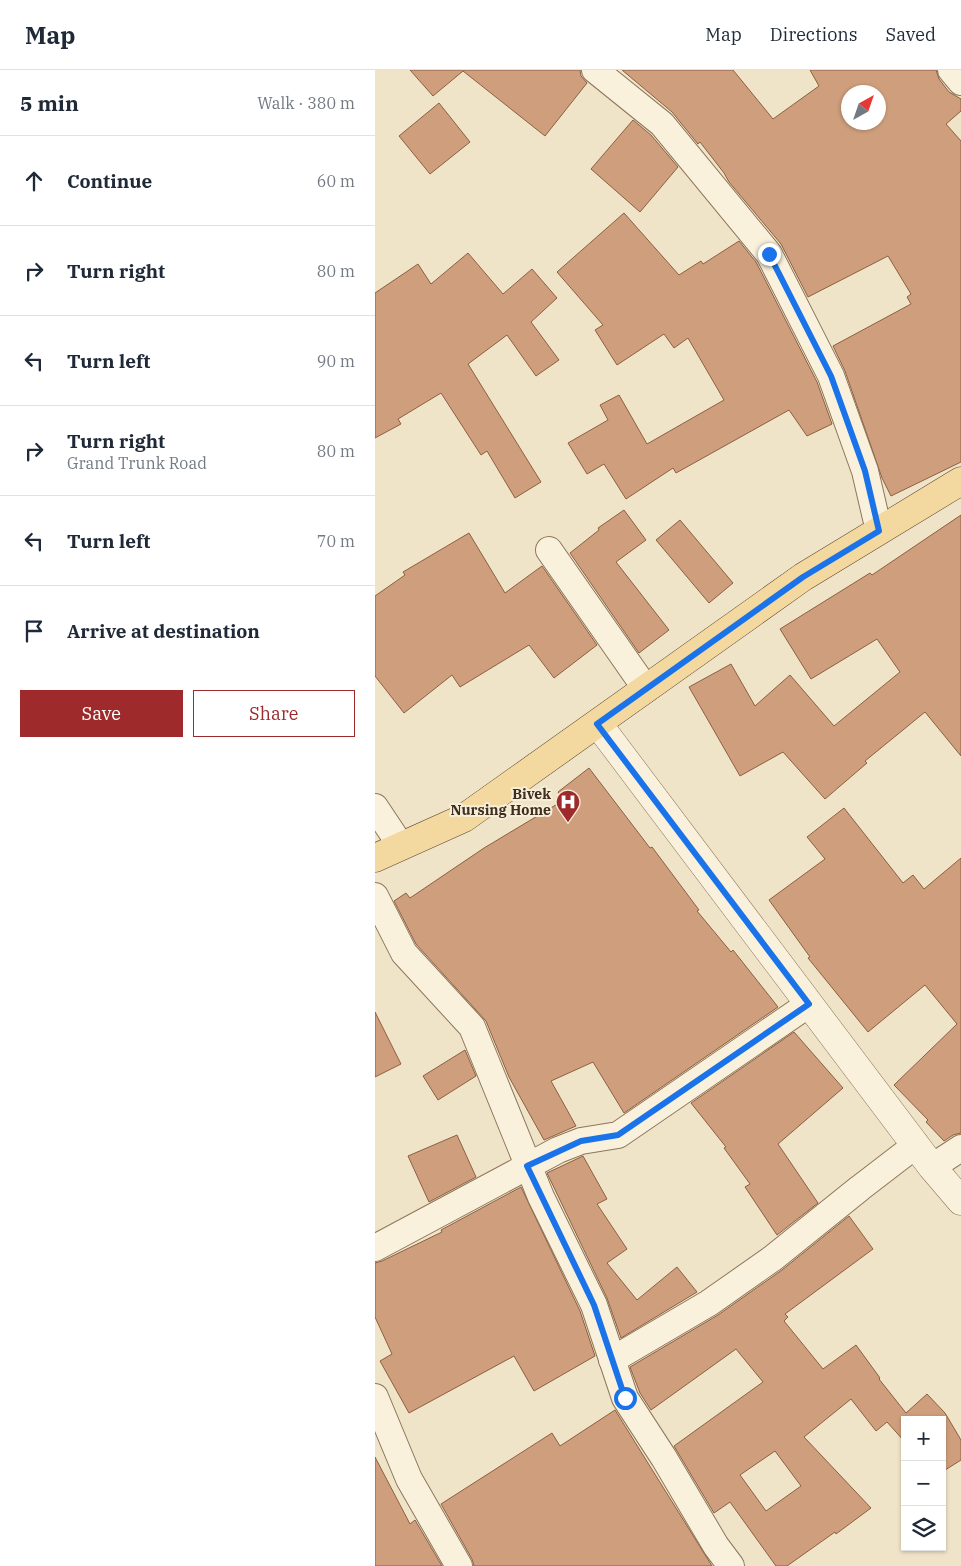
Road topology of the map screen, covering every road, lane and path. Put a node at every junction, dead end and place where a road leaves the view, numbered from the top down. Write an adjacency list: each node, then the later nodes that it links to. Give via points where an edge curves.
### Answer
1 (595, 70): 5 (street, via 662,124 769,254 831,376 865,471)
2 (951, 70): 3 (street)
3 (961, 82)
4 (961, 481): 5 (main road)
5 (879, 531): 7 (main road, via 803,577)
6 (549, 550): 7 (street)
7 (646, 689): 8 (main road)
8 (597, 724): 10 (main road, via 464,818); 13 (street)
9 (375, 807): 10 (street)
10 (401, 846): 11 (main road)
11 (375, 858)
12 (375, 896): 16 (street, via 404,952 472,1027)
13 (809, 1004): 15 (street); 16 (street, via 618,1135 581,1141)
14 (961, 1148): 15 (street)
15 (924, 1156): 17 (street); 19 (street, via 860,1188 773,1258 709,1303)
16 (527, 1166): 18 (street); 19 (street, via 594,1305)
17 (961, 1201)
18 (375, 1248)
19 (612, 1360): 22 (street, via 625,1398)
20 (375, 1397): 21 (street, via 409,1479)
21 (459, 1566)
22 (731, 1566)

